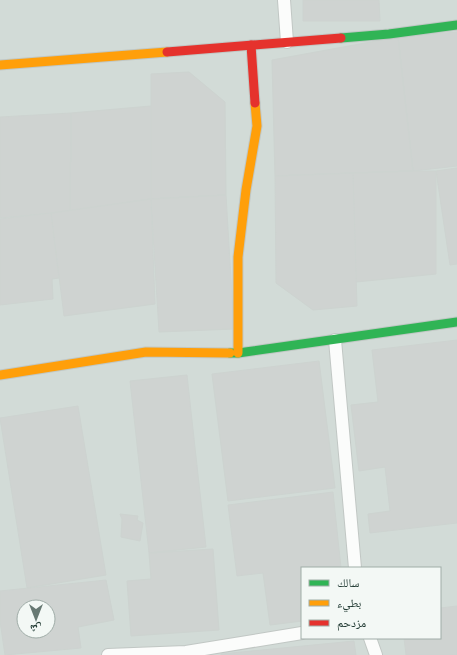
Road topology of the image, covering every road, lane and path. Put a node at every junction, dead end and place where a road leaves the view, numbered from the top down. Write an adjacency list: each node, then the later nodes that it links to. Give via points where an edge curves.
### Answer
1 (284, 0): 3 (street)
2 (457, 24): 3 (street, via 389,34)
3 (287, 42): 4 (street)
4 (251, 45): 5 (street); 8 (street, via 257,126 238,257)
5 (0, 65)
6 (457, 322): 7 (street)
7 (335, 340): 8 (street); 10 (street)
8 (238, 354): 9 (street, via 146,352)
9 (0, 375)
10 (355, 567)
11 (301, 633): 13 (street, via 186,652)
12 (371, 639): 14 (street)
13 (108, 655)
14 (376, 655)

